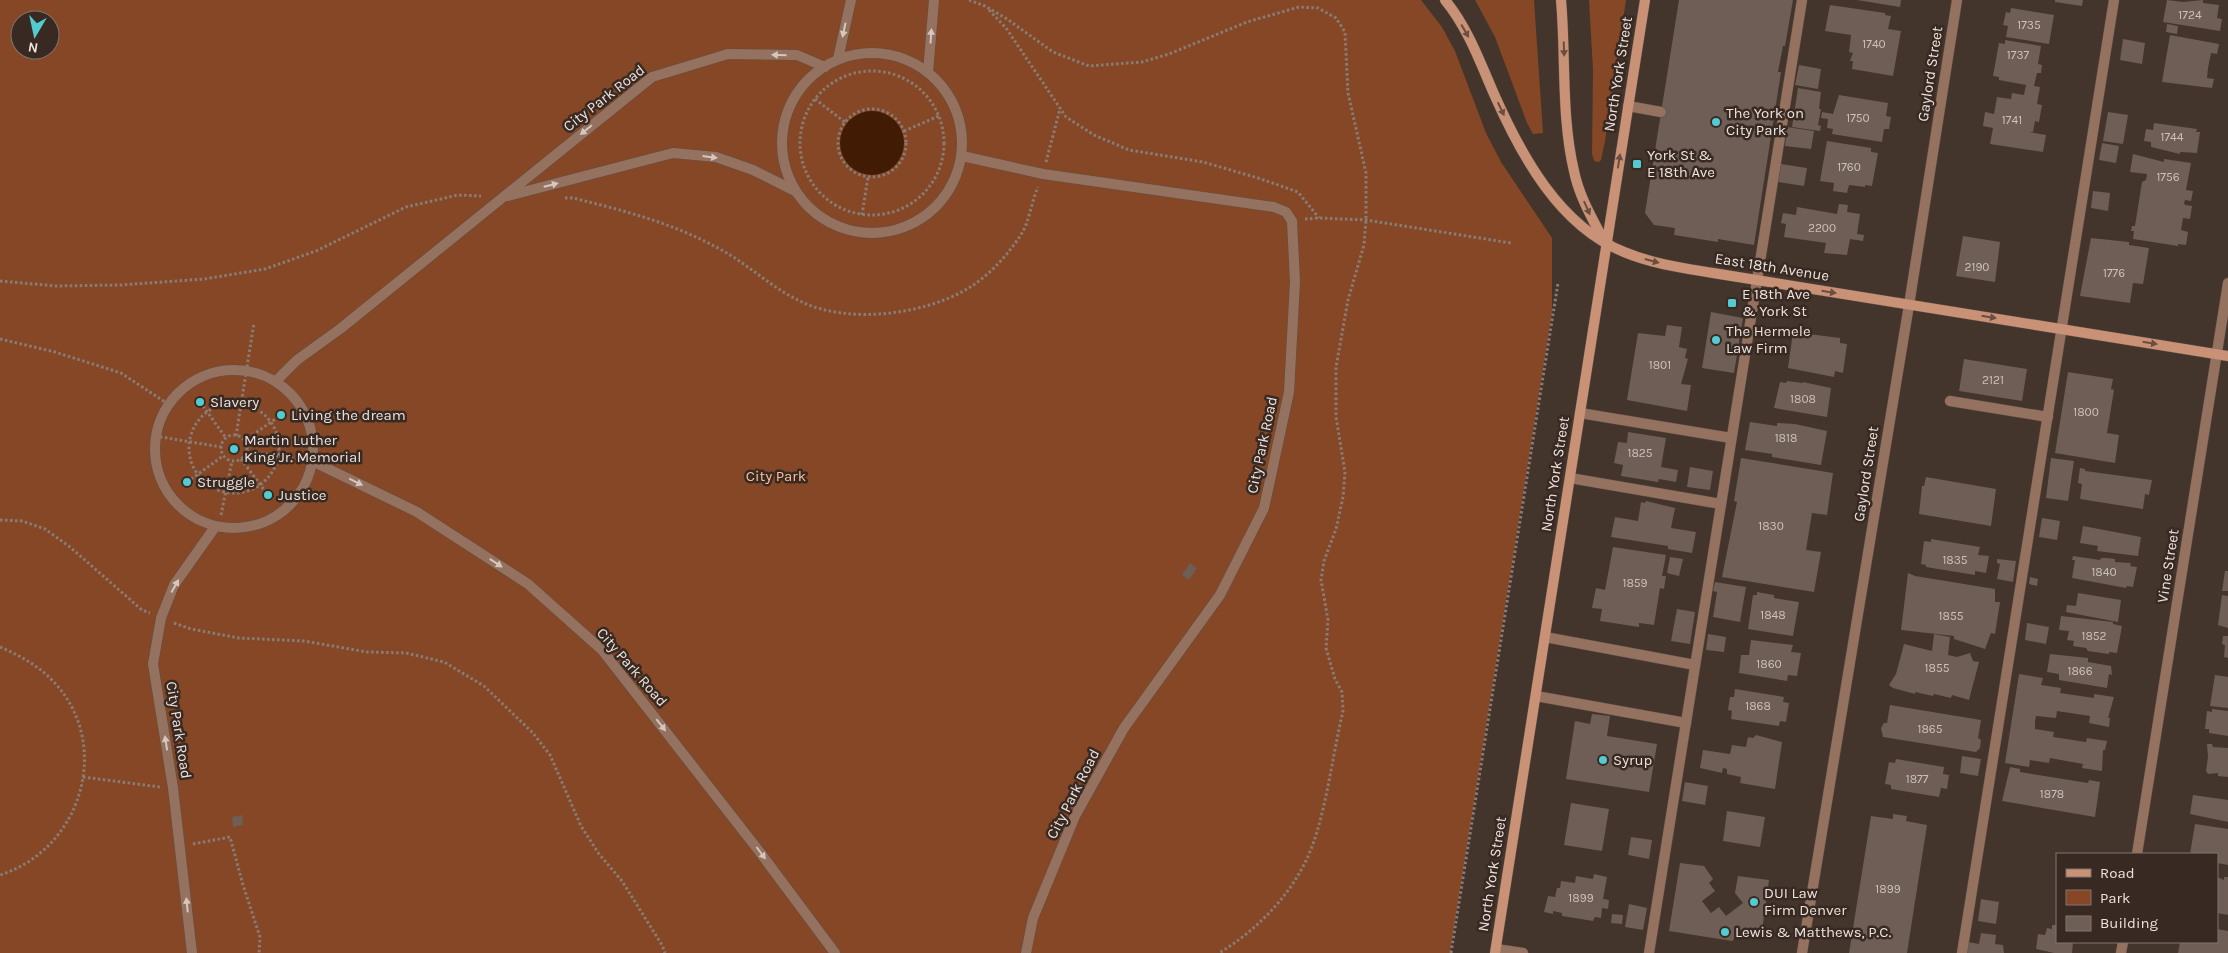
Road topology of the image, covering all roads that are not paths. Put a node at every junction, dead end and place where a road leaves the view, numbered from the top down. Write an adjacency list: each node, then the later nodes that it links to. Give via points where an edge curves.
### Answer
1 (851, 0): 9 (street, one-way to 9)
2 (934, 0): 11 (street, one-way to 2)
3 (1445, 0): 17 (main road, East 18th Avenue, one-way to 17, via 1469,37 1509,126 1539,176 1574,219)
4 (1561, 0): 17 (main road, one-way to 17, via 1567,125 1573,168 1585,204)
5 (1644, 0): 12 (main road, North York Street)
6 (1802, 0): 18 (street, via 1776,127)
7 (1957, 0): 20 (street, Gaylord Street)
8 (2114, 0): 21 (street)
9 (838, 60): 10 (street); 11 (street, via 869,53 885,54 915,63)
10 (825, 67): 15 (street, via 801,88 786,115 782,131 783,162); 16 (street, City Park Road, one-way to 16, via 797,55 728,54 652,77)
11 (928, 72): 14 (street, via 949,95 956,109 962,132)
12 (1628, 106): 13 (street); 17 (main road, North York Street, one-way to 12)
13 (1661, 112)
14 (962, 156): 15 (street, via 944,199 920,220 891,232 844,229 816,215); 41 (street, City Park Road, via 1043,174 1274,207 1286,212 1292,221 1295,282 1289,392 1264,508 1220,595 1124,728 1076,816 1033,918)
15 (795, 191): 16 (street, City Park Road, one-way to 15, via 674,154 716,157 753,170)
16 (504, 197): 24 (street, City Park Road, via 297,360)
17 (1606, 244): 18 (main road, East 18th Avenue, one-way to 18, via 1658,263); 26 (main road, North York Street)
18 (1756, 280): 20 (main road, East 18th Avenue, one-way to 20); 28 (street)
19 (2228, 283): 22 (street, Vine Street)
20 (1910, 305): 21 (main road, East 18th Avenue, one-way to 21); 44 (street, Gaylord Street)
21 (2062, 329): 22 (main road, East 18th Avenue, one-way to 22); 27 (street)
22 (2217, 354): 23 (main road, East 18th Avenue); 37 (street, Vine Street)
23 (2228, 356)
24 (276, 381): 29 (street, via 298,402 306,416 311,430); 32 (street, via 246,370 231,369 201,376 187,384 168,404 159,421 155,436 156,467 162,481 180,506)
25 (1950, 401): 27 (street)
26 (1580, 413): 28 (street); 30 (main road, North York Street)
27 (2048, 417): 45 (street)
28 (1731, 438): 31 (street)
29 (312, 461): 32 (street, via 301,490 280,512 252,526); 40 (street, City Park Road, one-way to 40, via 417,512 528,584 602,650)
30 (1570, 478): 31 (street); 33 (main road, North York Street)
31 (1721, 504): 34 (street)
32 (215, 527): 39 (street, City Park Road, one-way to 32, via 173,788 153,664 161,618 174,586)
33 (1545, 637): 34 (street); 35 (main road, North York Street)
34 (1695, 665): 36 (street)
35 (1536, 696): 36 (street); 38 (main road, North York Street)
36 (1686, 722): 43 (street)
37 (2137, 853)
38 (1496, 951): 42 (street)
39 (192, 953)
40 (835, 953)
41 (1026, 953)
42 (1523, 953)
43 (1649, 953)
44 (1802, 953)
45 (1962, 953)

